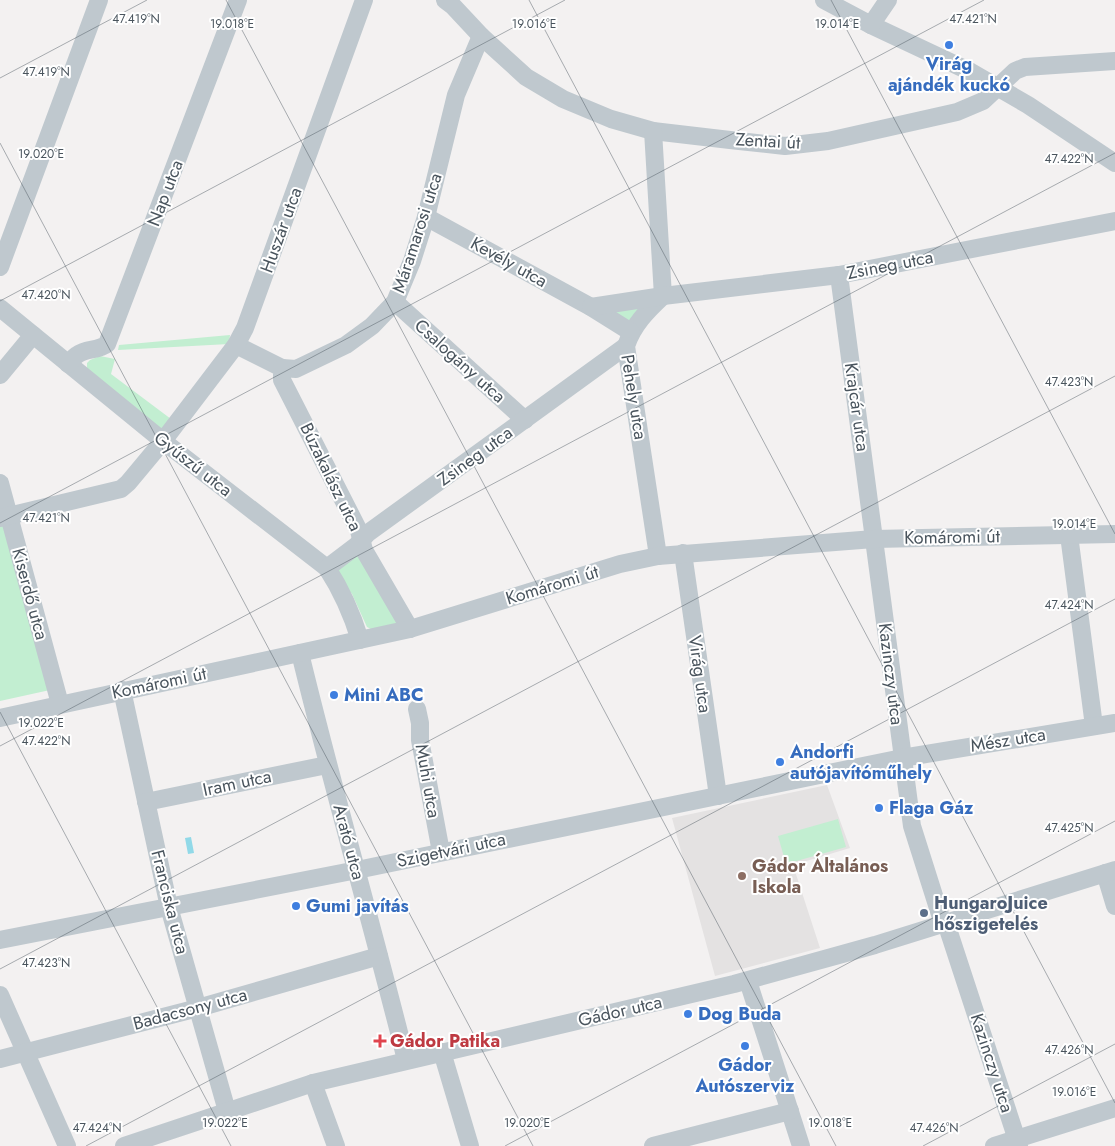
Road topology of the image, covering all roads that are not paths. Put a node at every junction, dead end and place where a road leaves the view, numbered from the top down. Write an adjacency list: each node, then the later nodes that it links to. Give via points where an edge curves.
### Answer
1 (99, 0): 15 (street)
2 (238, 0): 24 (street, Nap utca, via 107,344 76,355)
3 (364, 0): 23 (street, Huszár utca, via 245,328)
4 (445, 0): 8 (street, Zentai út)
5 (824, 0): 7 (street)
6 (888, 0): 7 (street)
7 (871, 25): 10 (street)
8 (480, 36): 11 (street, Zentai út, via 526,77 563,99 611,119); 13 (street, Máramarosi utca, via 456,95)
9 (1115, 61): 10 (street, Zentai út, via 1025,67 1015,71)
10 (998, 88): 11 (street, Zentai út, via 983,101 957,112 828,141 785,146); 12 (street)
11 (652, 131): 17 (street)
12 (1115, 163)
13 (426, 217): 18 (street, Máramarosi utca); 19 (street, Kevély utca)
14 (1115, 220): 16 (street, Zsineg utca)
15 (0, 267)
16 (840, 275): 17 (street, Zsineg utca); 33 (street, Krajcár utca)
17 (663, 296): 19 (street); 22 (street, Pehely utca, via 645,313)
18 (395, 302): 25 (street, Máramarosi utca, via 372,326 346,345 296,369); 27 (street, Csalogány utca)
19 (591, 307): 22 (street, Kevély utca)
20 (0, 308): 21 (street, Gyűszű utca)
21 (33, 335): 24 (street, Gyűszű utca); 26 (street)
22 (629, 339): 27 (street, Zsineg utca); 36 (street, Pehely utca)
23 (236, 345): 25 (street); 28 (street, Huszár utca)
24 (68, 364): 28 (street, Gyűszű utca)
25 (282, 368): 34 (street, Búzakalász utca, via 282,380)
26 (0, 375)
27 (525, 420): 34 (street, Zsineg utca)
28 (163, 441): 30 (street, Huszár utca, via 121,489); 37 (street, Gyűszű utca)
29 (0, 483): 30 (street, Kiserdő utca)
30 (5, 517): 42 (street, Kiserdő utca)
31 (1115, 534): 32 (street, Komáromi út)
32 (1070, 535): 33 (street, Komáromi út); 46 (street)
33 (874, 539): 35 (street, Komáromi út); 47 (street, Kazinczy utca)
34 (362, 540): 37 (street, Zsineg utca); 38 (street, Búzakalász utca, via 364,550)
35 (683, 553): 36 (street, Komáromi út); 49 (street, Virág utca)
36 (658, 556): 38 (street, Komáromi út, via 620,564)
37 (327, 568): 39 (street, Gyűszű utca, via 350,608)
38 (410, 629): 39 (street, Komáromi út)
39 (360, 640): 40 (street, Komáromi út)
40 (300, 653): 41 (street, Komáromi út); 48 (street, Arató utca)
41 (122, 690): 42 (street, Komáromi út); 50 (street, Franciska utca)
42 (60, 704): 44 (street, Komáromi út)
43 (417, 709): 51 (street, Muhi utca)
44 (0, 718)
45 (1115, 723): 46 (street, Mész utca)
46 (1094, 726): 47 (street, Mész utca)
47 (902, 758): 49 (street, Szigetvári utca); 56 (street, Kazinczy utca, via 912,826)
48 (327, 765): 50 (street, Iram utca); 52 (street, Arató utca)
49 (718, 796): 51 (street, Szigetvári utca)
50 (146, 802): 55 (street, Franciska utca)
51 (441, 852): 52 (street, Szigetvári utca)
52 (357, 870): 55 (street, Szigetvári utca); 58 (street, Arató utca)
53 (1110, 872): 54 (street); 56 (street, Gádor utca)
54 (1115, 906)
55 (170, 907): 57 (street, Szigetvári utca); 61 (street, Franciska utca)
56 (944, 924): 59 (street, Gádor utca); 70 (street, Kazinczy utca)
57 (0, 940)
58 (379, 956): 61 (street, Badacsony utca); 65 (street, Arató utca)
59 (748, 981): 63 (street, Gádor utca); 69 (street)
60 (0, 996): 62 (street)
61 (198, 1008): 62 (street, Badacsony utca); 68 (street, Franciska utca)
62 (25, 1052): 64 (street, Badacsony utca); 71 (street)
63 (442, 1052): 65 (street, Gádor utca); 74 (street)
64 (0, 1059)
65 (406, 1060): 66 (street, Gádor utca)
66 (314, 1083): 68 (street, Gádor utca); 73 (street)
67 (1115, 1108): 70 (street)
68 (227, 1111): 72 (street, Gádor utca)
69 (790, 1111): 75 (street); 76 (street)
70 (1018, 1142): 77 (street)
71 (67, 1146)
72 (124, 1146)
73 (336, 1146)
74 (470, 1146)
75 (653, 1146)
76 (801, 1146)
77 (994, 1146)

